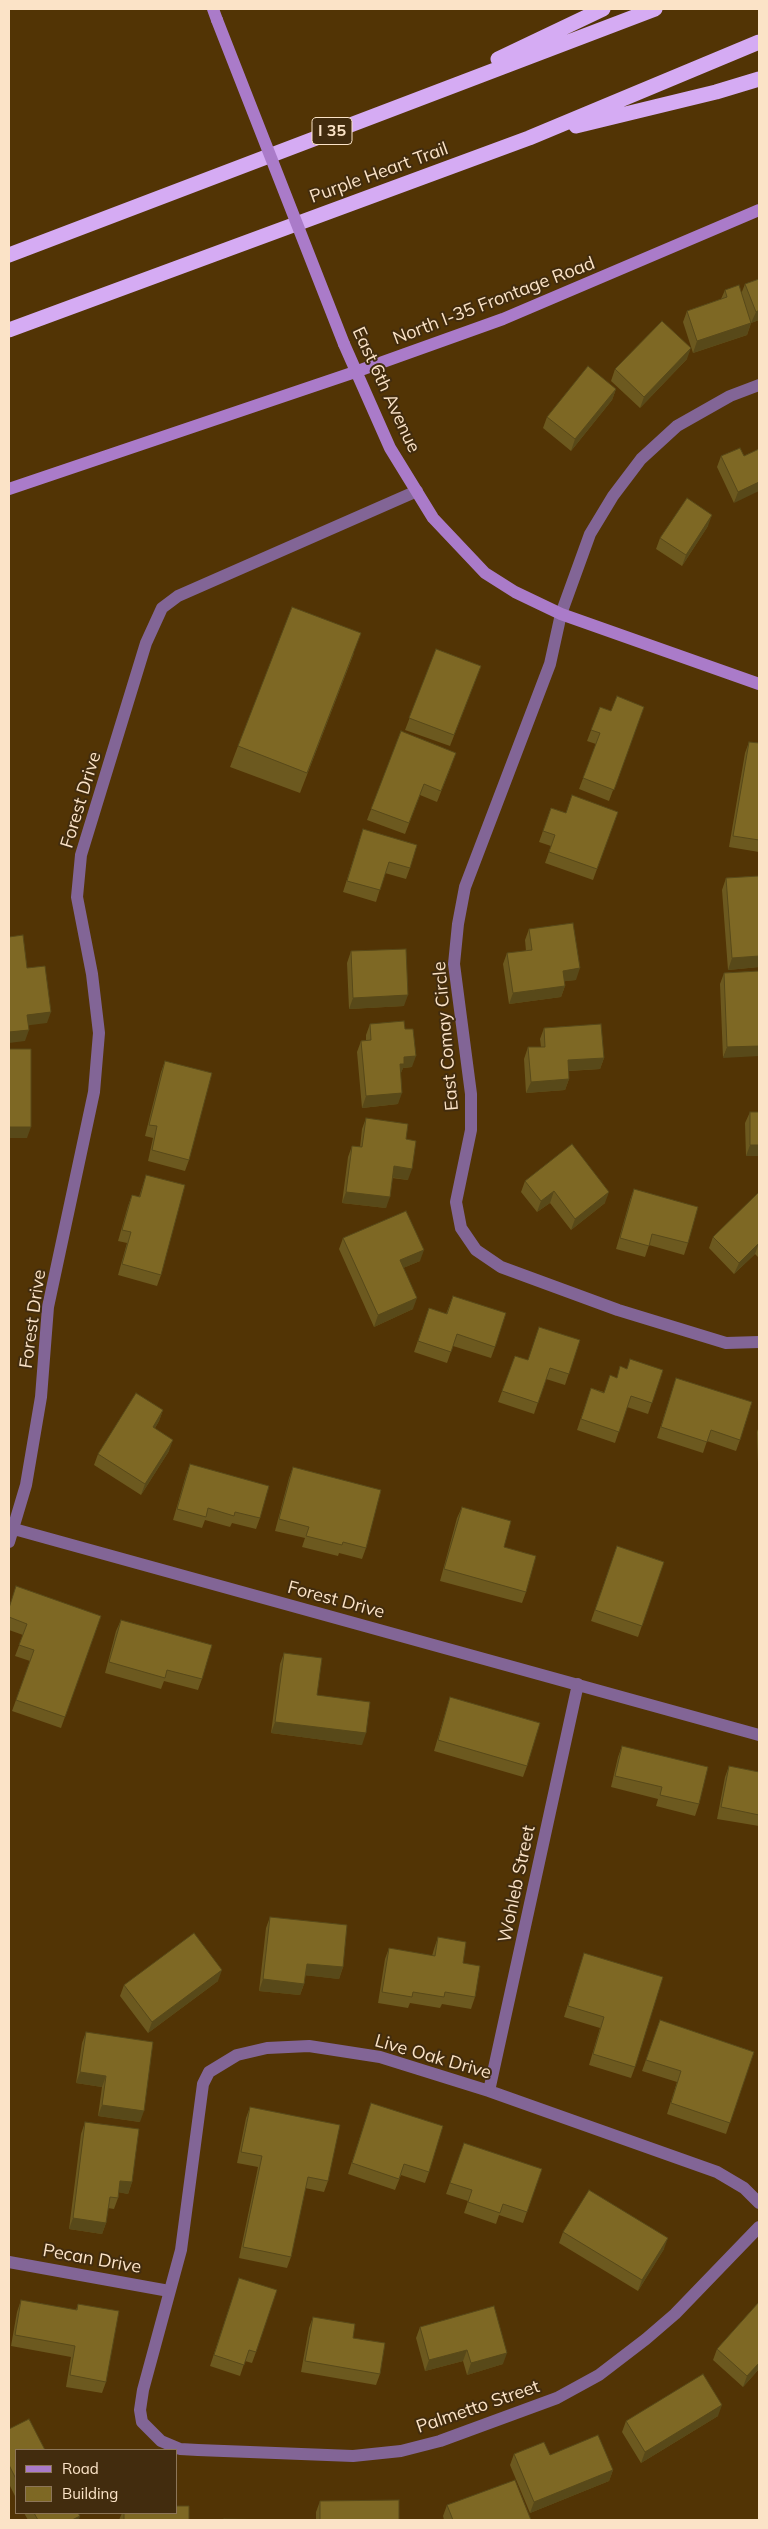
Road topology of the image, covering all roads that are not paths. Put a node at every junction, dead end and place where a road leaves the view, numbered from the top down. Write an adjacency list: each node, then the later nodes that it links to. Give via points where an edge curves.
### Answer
1 (603, 9): 6 (highway)
2 (656, 9): 6 (highway, I 35)
3 (215, 14): 11 (main road, East 6th Avenue, bridge)
4 (759, 42): 7 (highway, Purple Heart Trail)
5 (759, 79): 7 (highway)
6 (416, 99): 9 (highway, I 35)
7 (529, 138): 10 (highway, Purple Heart Trail)
8 (759, 210): 11 (main road, North I-35 Frontage Road, via 503,318)
9 (9, 255)
10 (9, 330)
11 (355, 372): 13 (main road, North I-35 Frontage Road); 14 (main road, East 6th Avenue, via 390,448)
12 (759, 385): 15 (street, East Comay Circle, via 730,396 677,426 641,459 590,534)
13 (9, 489)
14 (417, 491): 15 (main road, East 6th Avenue, via 433,518 485,573); 18 (street, Forest Drive, via 178,596 162,608 146,643 81,855 77,897 92,974 99,1033 94,1092 48,1306 41,1397 26,1485)
15 (561, 614): 16 (main road, East 6th Avenue); 17 (street, East Comay Circle, via 550,664 465,887 458,924 454,964 471,1094 471,1130 456,1202 462,1228 476,1250 490,1261 618,1310 726,1343)
16 (759, 684)
17 (759, 1342)
18 (14, 1529): 19 (street); 20 (street, Forest Drive)
19 (9, 1542)
20 (578, 1684): 21 (street, Forest Drive); 22 (street, Wohleb Street)
21 (759, 1735)
22 (490, 2091): 23 (street, Live Oak Drive, via 717,2172 744,2188); 26 (street, Live Oak Drive, via 380,2057 309,2046 267,2048 237,2055 220,2064 209,2072 203,2084 181,2250)
23 (759, 2203)
24 (759, 2227): 27 (street, Palmetto Street, via 675,2314 599,2375 557,2398 440,2442 401,2451 353,2456 290,2455 180,2449 161,2441)
25 (9, 2262): 26 (street, Pecan Drive)
26 (169, 2291): 27 (street, Live Oak Drive, via 140,2410 142,2422)
27 (150, 2431)

